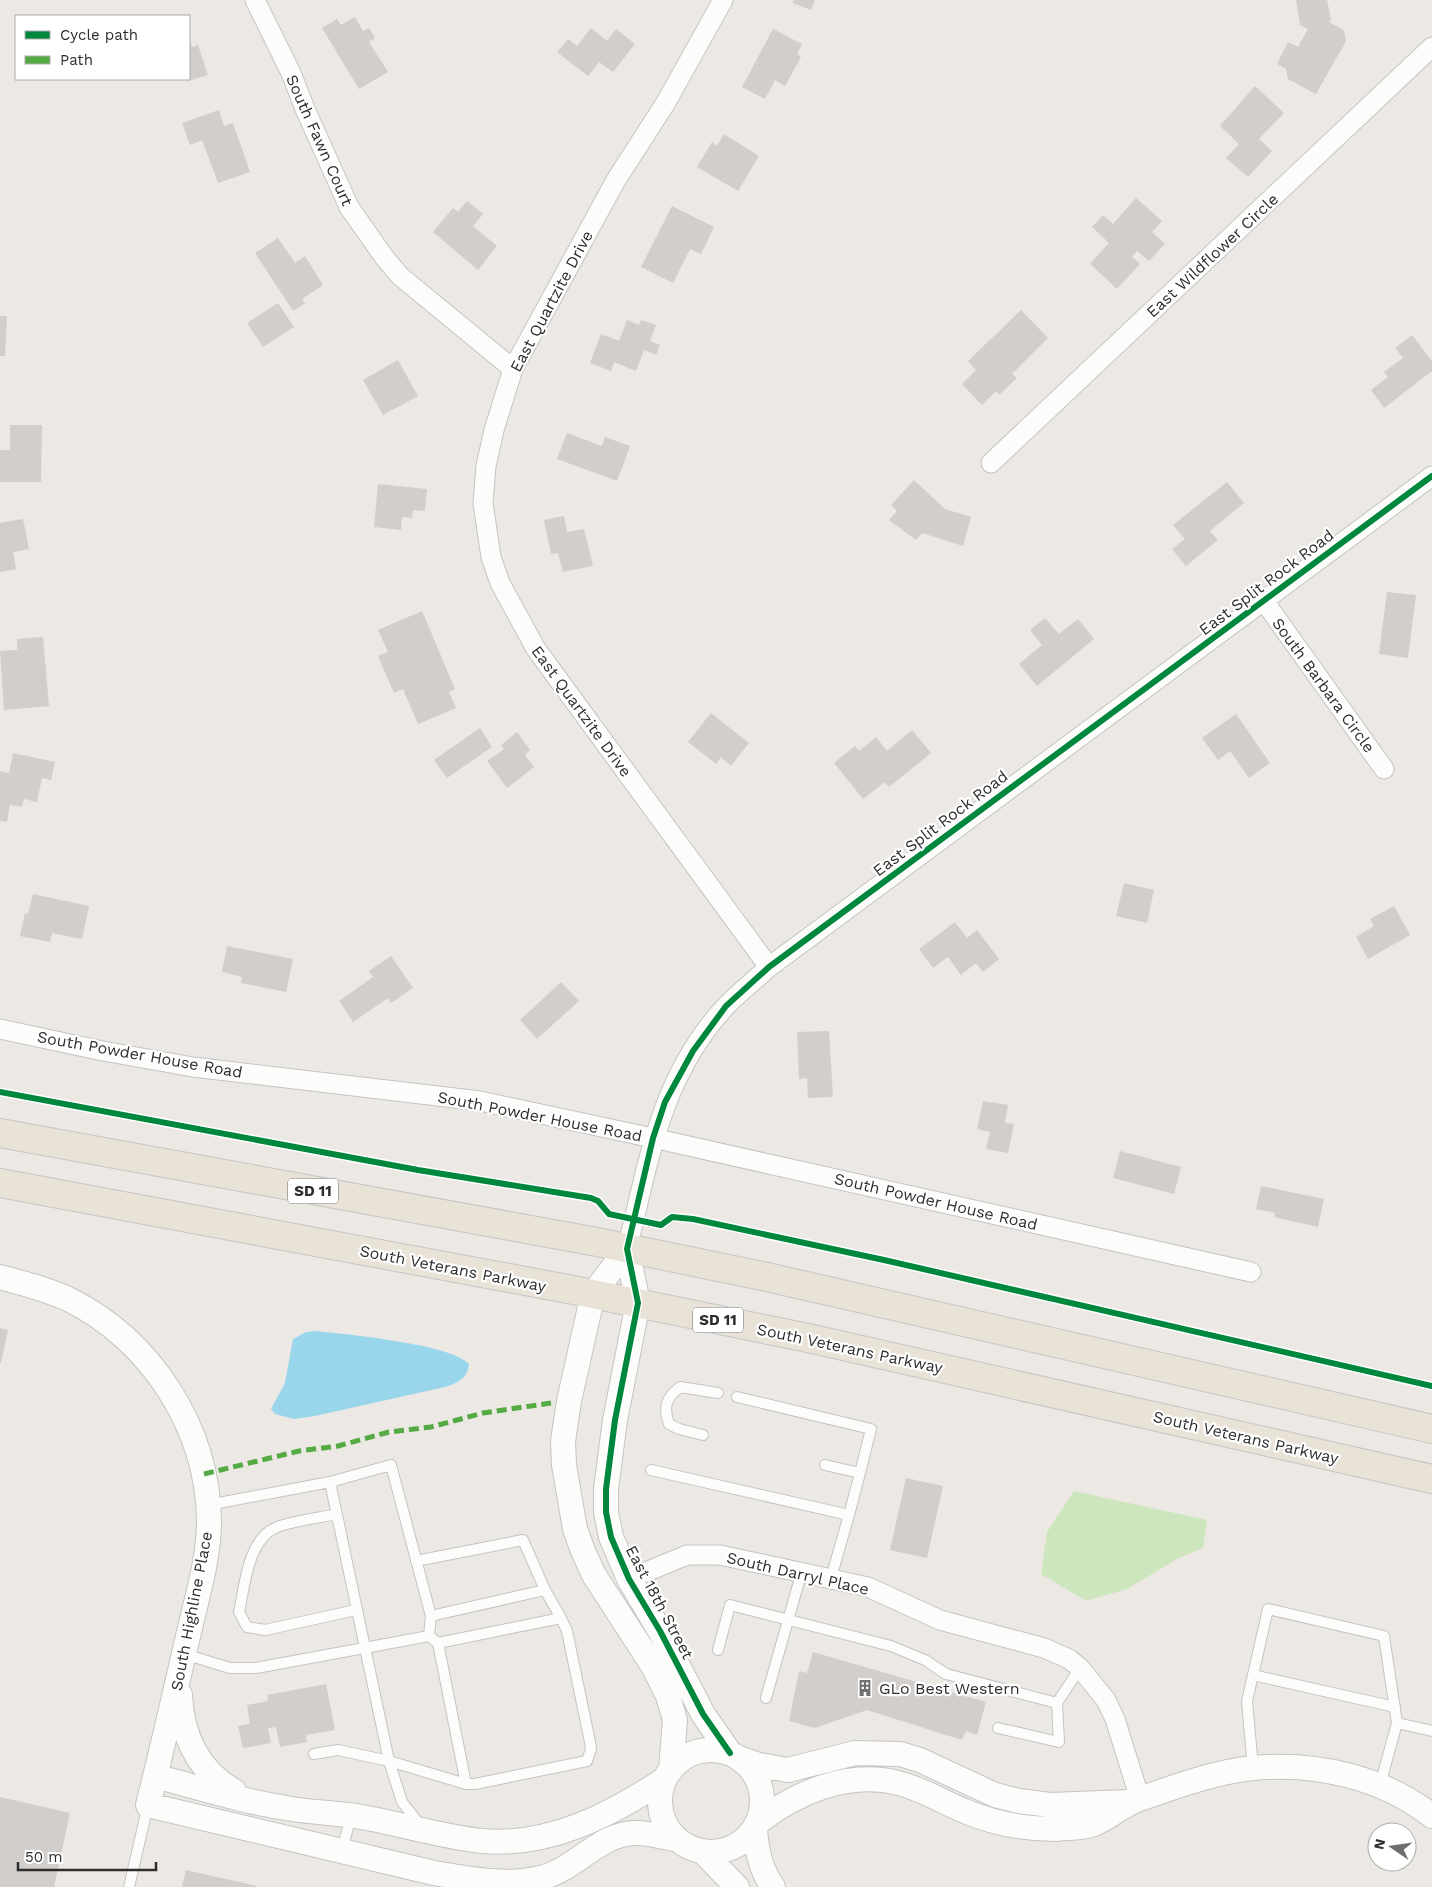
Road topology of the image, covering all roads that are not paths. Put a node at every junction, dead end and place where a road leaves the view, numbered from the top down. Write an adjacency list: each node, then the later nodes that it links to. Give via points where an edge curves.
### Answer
1 (255, 0): 4 (street, South Fawn Court, via 291,73 349,207 400,276)
2 (723, 0): 4 (street, East Quartzite Drive, via 665,104 616,180)
3 (1432, 47): 5 (street, East Wildflower Circle)
4 (513, 369): 9 (street, East Quartzite Drive, via 494,430 486,466 483,503 491,557 500,583 536,649)
5 (991, 463)
6 (1432, 476): 7 (street, East Split Rock Road)
7 (1264, 600): 8 (street, South Barbara Circle); 9 (street, East Split Rock Road)
8 (1384, 769)
9 (769, 967): 12 (street, East Split Rock Road, via 726,1006 692,1051 665,1102)
10 (0, 1029): 12 (street, South Powder House Road, via 193,1067 480,1101)
11 (0, 1133): 14 (highway, SD 11)
12 (653, 1138): 14 (street, East Split Rock Road); 15 (street, South Powder House Road)
13 (0, 1183): 17 (highway, South Veterans Parkway / SD 11)
14 (627, 1249): 17 (street); 18 (street, East Split Rock Road); 21 (highway, SD 11, via 917,1310)
15 (1251, 1272)
16 (0, 1277): 28 (street, South Highline Place, via 68,1300 118,1331 138,1351 171,1393 183,1416 204,1474)
17 (593, 1294): 18 (highway, South Veterans Parkway / SD 11); 57 (street, via 566,1423 564,1465 567,1493 575,1529 594,1575 653,1666 668,1696 675,1720)
18 (638, 1303): 26 (highway, South Veterans Parkway / SD 11, via 888,1355); 34 (street, East 18th Street, via 615,1420 606,1489 606,1512 612,1537)
19 (718, 1393): 22 (lane, via 680,1387 666,1402 669,1424)
20 (737, 1397): 25 (lane, via 871,1429)
21 (1432, 1429)
22 (703, 1435)
23 (825, 1465): 25 (lane)
24 (652, 1470): 30 (lane)
25 (860, 1473): 30 (lane)
26 (1432, 1480)
27 (330, 1482): 28 (lane); 29 (lane); 31 (lane, via 391,1465)
28 (208, 1505): 44 (street, South Highline Place, via 206,1553)
29 (337, 1514): 36 (lane); 36 (lane, via 278,1526 262,1539 249,1564 239,1612 247,1627 265,1630)
30 (848, 1515): 33 (lane)
31 (416, 1560): 35 (lane, via 523,1540); 37 (lane)
32 (802, 1571): 33 (street, South Darryl Place); 34 (street, South Darryl Place, via 703,1553 686,1555); 39 (lane)
33 (831, 1578): 45 (street, South Darryl Place, via 868,1587 940,1620 1044,1648 1069,1659)
34 (629, 1579): 54 (street, East 18th Street, via 660,1631 702,1714)
35 (545, 1590): 37 (lane); 38 (lane)
36 (356, 1610): 42 (lane)
37 (430, 1616): 40 (lane)
38 (561, 1618): 41 (lane); 59 (lane, via 567,1631 590,1742 588,1761)
39 (788, 1619): 43 (lane, via 730,1605); 47 (lane); 48 (lane, via 891,1646 925,1660 946,1674)
40 (429, 1636): 41 (lane); 42 (lane)
41 (438, 1643): 59 (lane)
42 (364, 1649): 44 (lane, via 256,1668 230,1668); 55 (lane)
43 (718, 1650)
44 (183, 1658): 58 (street, South Highline Place); 62 (street, via 180,1688 182,1719 193,1751 209,1774)
45 (1080, 1668): 48 (lane); 61 (street, South Darryl Place, via 1106,1700 1115,1719)
46 (1253, 1675): 49 (lane); 49 (lane, via 1268,1609 1384,1636); 56 (lane, via 1247,1702)
47 (766, 1698)
48 (1057, 1703): 51 (lane, via 1060,1742)
49 (1395, 1707): 50 (lane)
50 (1397, 1723): 52 (lane); 60 (lane)
51 (998, 1728)
52 (1432, 1731)
53 (314, 1754): 55 (lane, via 338,1750)
54 (735, 1756): 57 (street, via 712,1750 697,1753 683,1759); 61 (street, via 759,1765 788,1770 855,1753 900,1754 995,1795 1019,1801 1050,1805); 66 (street, East 18th Street, via 757,1778 762,1794 762,1809)
55 (389, 1760): 59 (lane); 67 (lane, via 402,1802)
56 (1253, 1768): 60 (street, via 1313,1768); 61 (street)
57 (668, 1774): 67 (street, via 614,1810 556,1833 483,1841); 68 (street, via 661,1792 661,1807 665,1823)
58 (155, 1776): 62 (street); 63 (street, South Highline Place)
59 (466, 1784)
60 (1380, 1785): 65 (street, via 1418,1804)
61 (1136, 1801): 66 (street, via 1093,1824 1058,1829 1025,1827 996,1822 897,1782 849,1781 796,1796)
62 (258, 1803): 64 (street)
63 (148, 1805): 69 (street); 71 (lane)
64 (351, 1815): 67 (street); 69 (lane)
65 (1432, 1816)
66 (756, 1825): 70 (street, via 743,1841 731,1849); 73 (street, East 18th Street, via 760,1863)
67 (425, 1831)
68 (678, 1840): 69 (street, via 632,1832 600,1844 576,1862 551,1874 502,1882 434,1873); 70 (street)
69 (342, 1851)
70 (703, 1852): 72 (street)
71 (129, 1887)
72 (737, 1887)
73 (773, 1887)

